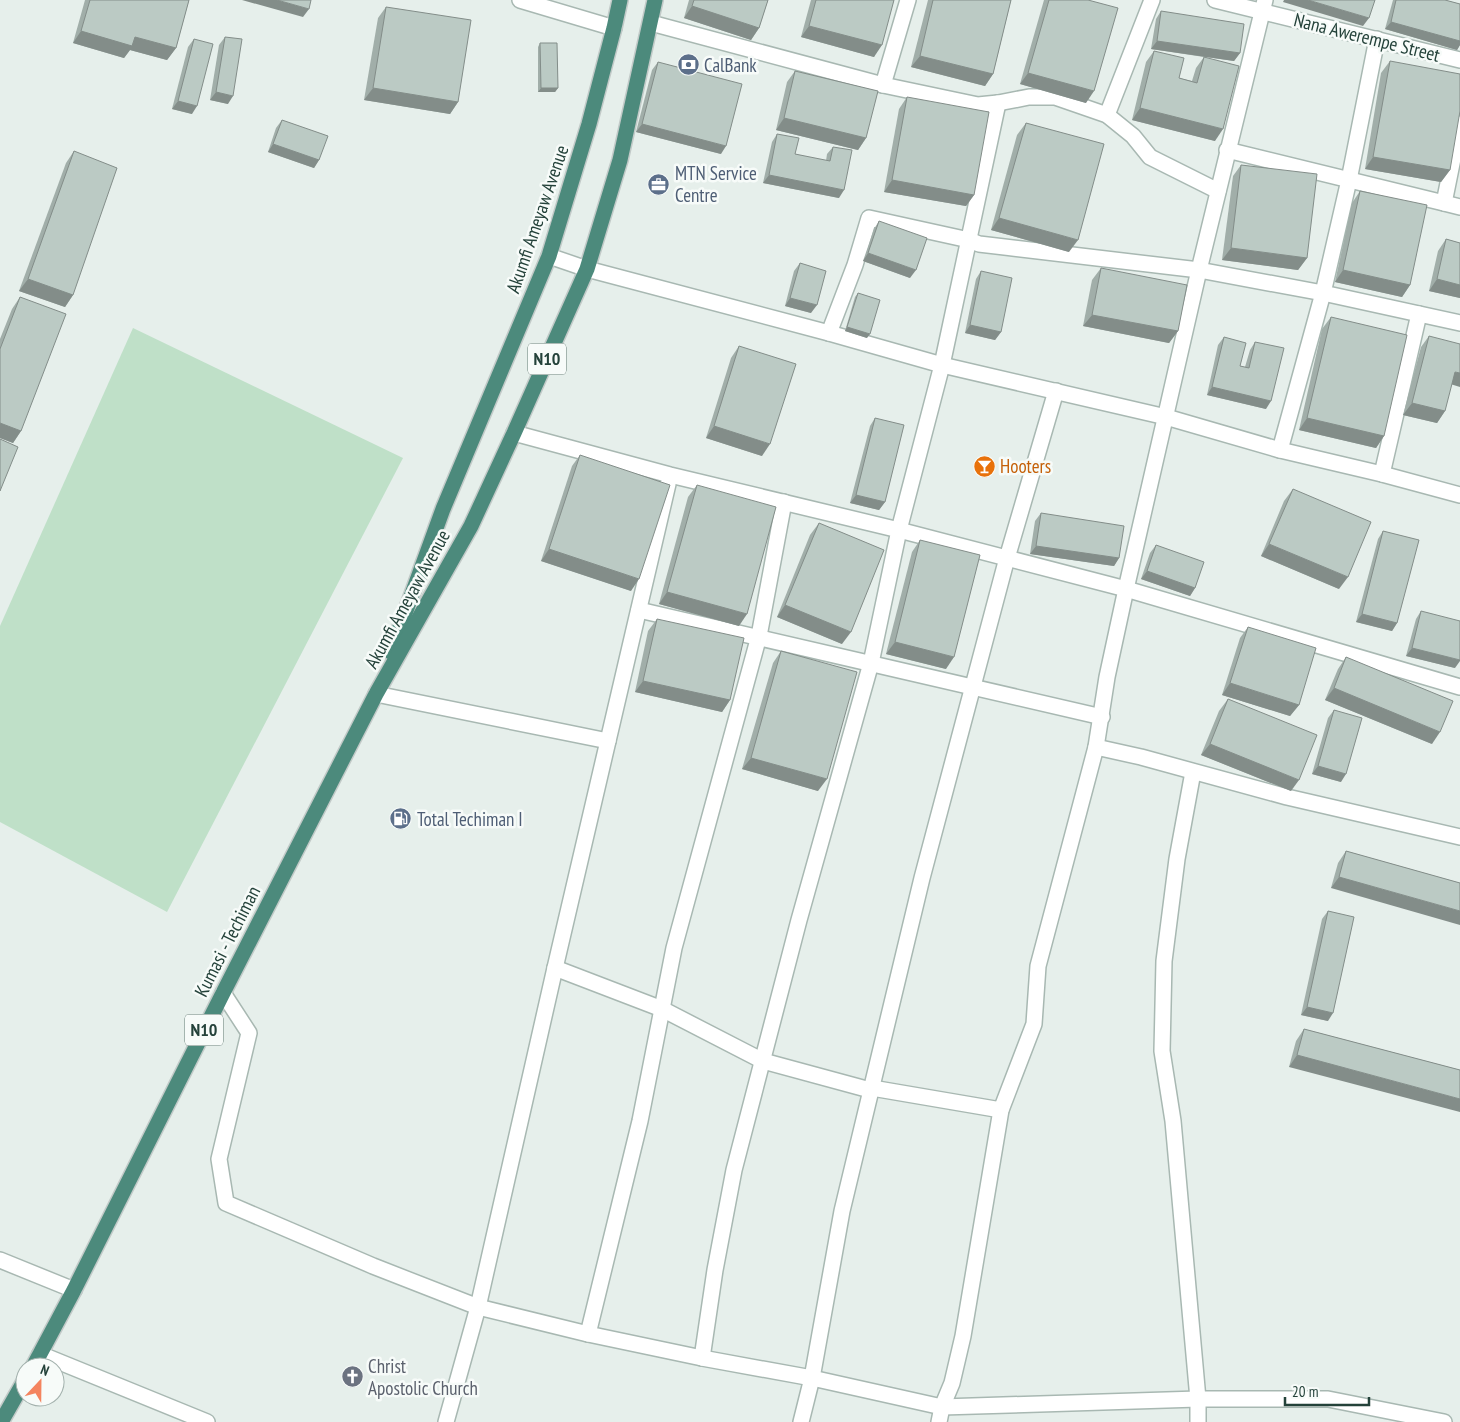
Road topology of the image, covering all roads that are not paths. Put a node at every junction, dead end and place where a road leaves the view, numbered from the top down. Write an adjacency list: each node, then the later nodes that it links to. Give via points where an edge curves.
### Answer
1 (520, 0): 9 (street)
2 (620, 0): 9 (highway, Akumfi Ameyaw Avenue / N10)
3 (655, 0): 8 (highway, Akumfi Ameyaw Avenue / N10)
4 (908, 0): 12 (street)
5 (1152, 0): 14 (street)
6 (1216, 0): 7 (street, Nana Awerempe Street)
7 (1264, 5): 10 (street, Nana Awerempe Street); 16 (street)
8 (651, 23): 12 (street); 23 (highway, Akumfi Ameyaw Avenue / N10, via 620,160)
9 (614, 28): 22 (highway, Akumfi Ameyaw Avenue / N10)
10 (1377, 39): 11 (street, Nana Awerempe Street); 17 (street)
11 (1460, 60)
12 (883, 85): 13 (street, via 978,105)
13 (998, 103): 14 (street, via 1029,97 1055,97); 21 (street)
14 (1107, 116): 18 (street, via 1133,136 1150,157)
15 (1460, 124): 19 (street)
16 (1228, 150): 17 (street); 18 (street)
17 (1349, 180): 19 (street); 25 (street)
18 (1218, 191): 24 (street)
19 (1444, 203): 20 (street)
20 (1460, 207)
21 (969, 240): 24 (street, via 979,244); 28 (street, via 869,218); 29 (street)
22 (550, 256): 23 (street); 46 (highway, Akumfi Ameyaw Avenue / N10, via 443,509)
23 (587, 269): 28 (street); 32 (highway, Akumfi Ameyaw Avenue / N10)
24 (1199, 270): 25 (street); 31 (street)
25 (1322, 292): 26 (street); 33 (street)
26 (1419, 314): 27 (street); 34 (street)
27 (1460, 322)
28 (829, 333): 29 (street)
29 (942, 365): 30 (street); 38 (street)
30 (1056, 391): 31 (street); 39 (street)
31 (1166, 417): 33 (street); 40 (street)
32 (514, 433): 35 (street); 46 (highway, Akumfi Ameyaw Avenue / N10, via 471,526)
33 (1280, 450): 34 (street)
34 (1382, 474): 36 (street)
35 (670, 475): 37 (street); 41 (street)
36 (1460, 495)
37 (784, 502): 38 (street); 42 (street)
38 (899, 530): 39 (street); 43 (street)
39 (1007, 558): 40 (street); 44 (street)
40 (1126, 589): 45 (street); 47 (street)
41 (639, 610): 42 (street); 48 (street)
42 (759, 636): 43 (street); 54 (street, via 674,948)
43 (872, 664): 44 (street); 55 (street, via 799,920)
44 (973, 686): 47 (street); 56 (street, via 922,878)
45 (1460, 687)
46 (376, 694): 48 (street); 53 (highway, Kumasi - Techiman / N10)
47 (1102, 717): 49 (street)
48 (608, 741): 52 (street)
49 (1096, 747): 50 (street); 57 (street, via 1038,966 1034,1024)
50 (1193, 772): 51 (street); 67 (street, via 1177,859 1164,961 1162,1051 1173,1121)
51 (1460, 837)
52 (555, 968): 54 (street); 60 (street)
53 (223, 993): 59 (highway, Kumasi - Techiman / N10); 60 (street, via 249,1033 219,1159 226,1203)
54 (662, 1008): 55 (street); 61 (street, via 640,1122)
55 (763, 1061): 56 (street); 64 (street, via 734,1170)
56 (872, 1088): 57 (street); 65 (street, via 842,1211)
57 (1001, 1110): 68 (street, via 963,1336)
58 (0, 1260): 59 (street)
59 (74, 1290): 62 (highway, Kumasi - Techiman / N10)
60 (478, 1307): 61 (street); 71 (street)
61 (588, 1334): 64 (street)
62 (40, 1354): 63 (highway, Kumasi - Techiman / N10); 70 (street)
63 (38, 1357)
64 (702, 1358): 65 (street)
65 (812, 1378): 68 (street); 72 (street)
66 (15, 1398): 69 (highway)
67 (1198, 1399): 68 (street); 73 (street); 74 (street, via 1328,1399)
68 (941, 1415)
69 (1, 1422)
70 (207, 1422)
71 (446, 1422)
72 (801, 1422)
73 (1198, 1422)
74 (1444, 1422)

